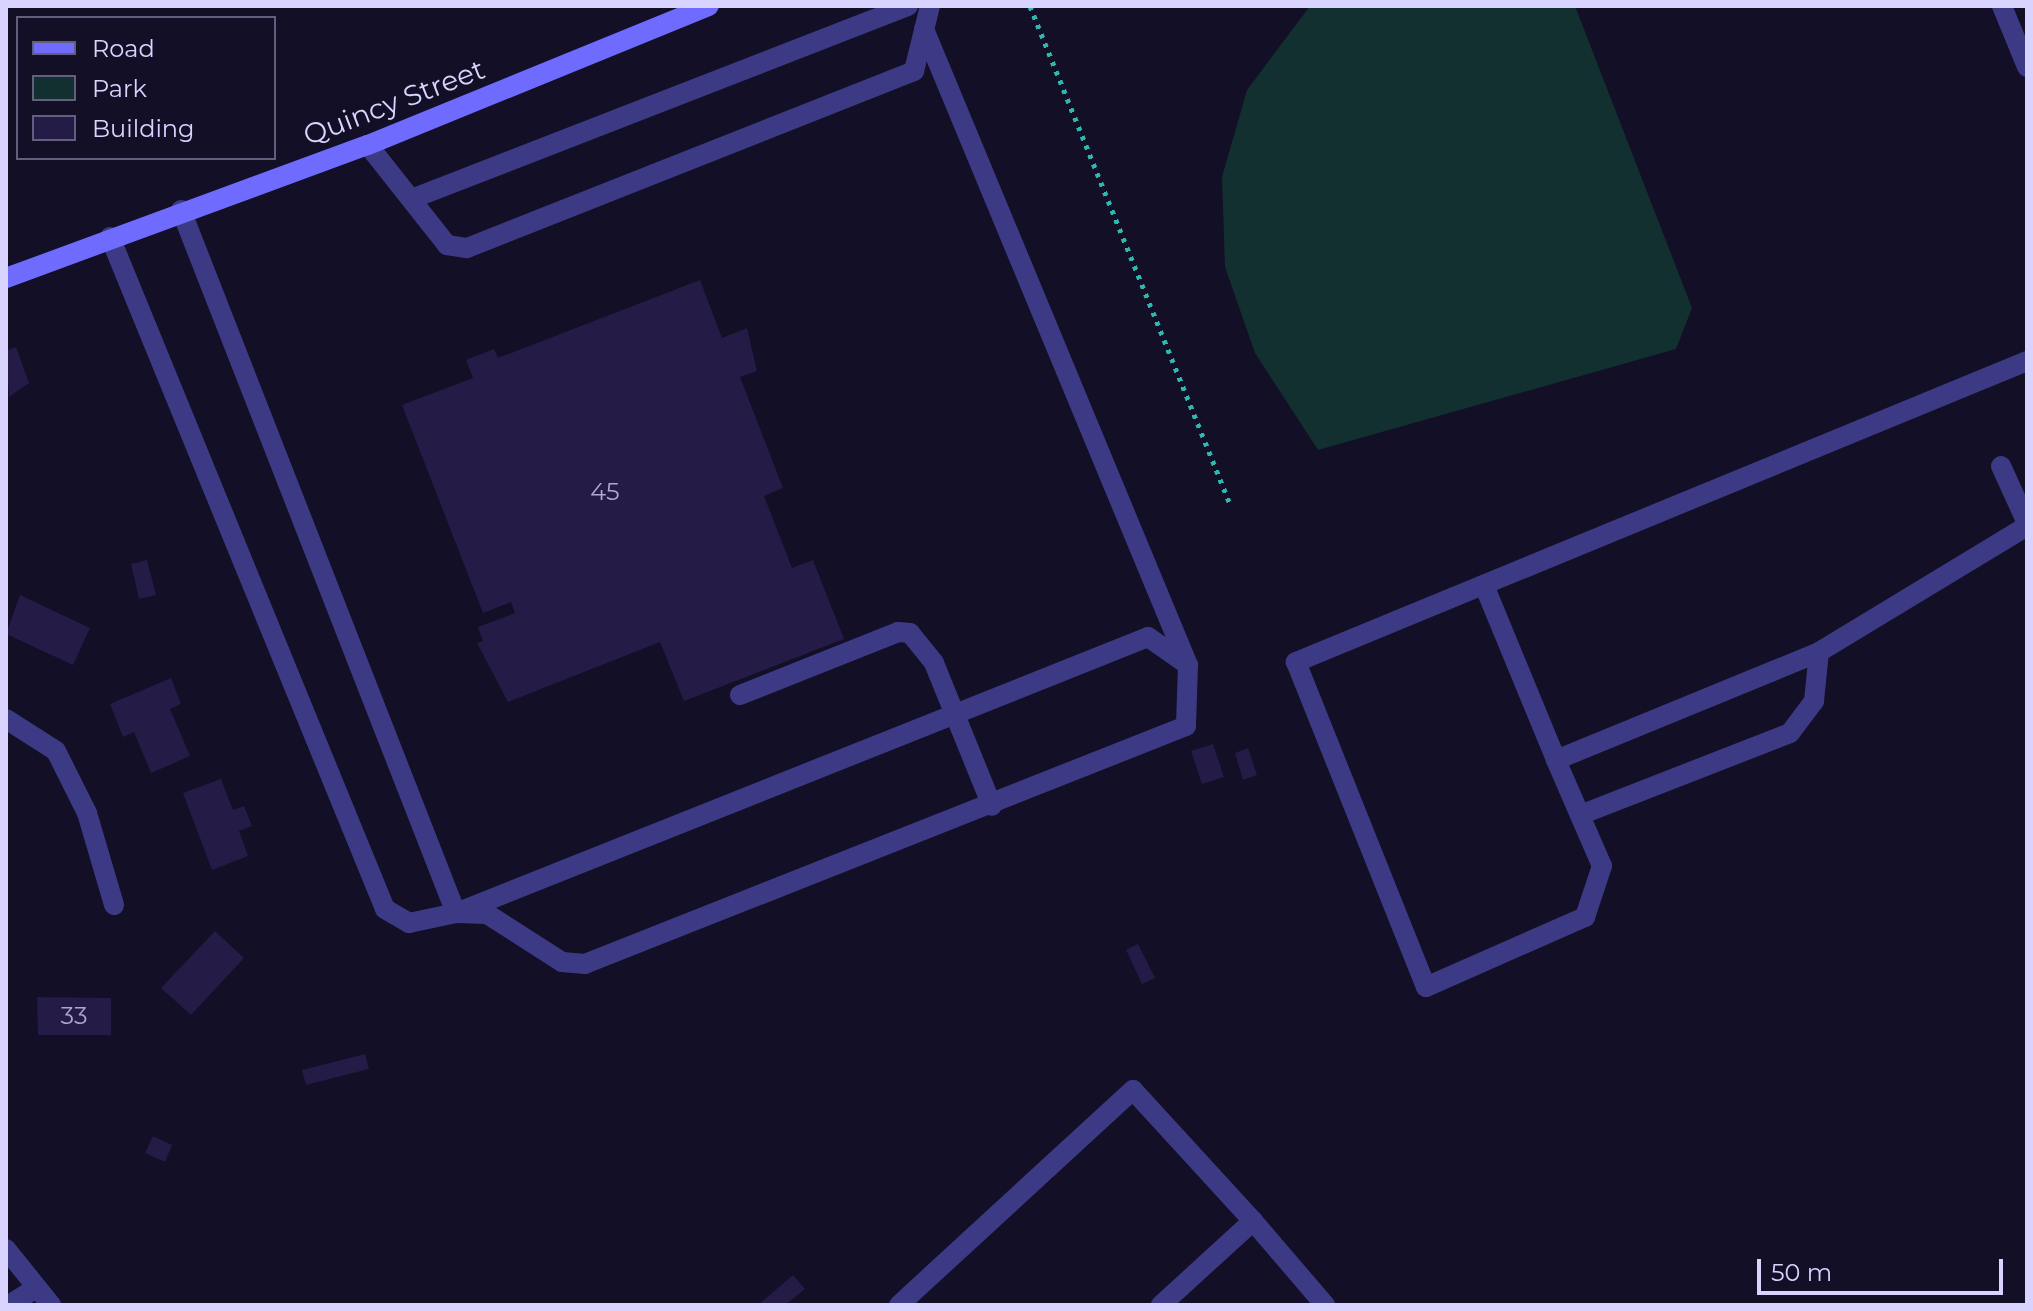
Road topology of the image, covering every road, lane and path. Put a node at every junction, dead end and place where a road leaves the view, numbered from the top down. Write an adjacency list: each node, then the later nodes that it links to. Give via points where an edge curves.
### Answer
1 (709, 6): 8 (main road, Quincy Street)
2 (908, 6): 9 (street)
3 (930, 6): 6 (street)
4 (1030, 6): 15 (path)
5 (2002, 6): 7 (street)
6 (924, 29): 9 (street, via 914,71 467,248 447,245); 19 (street)
7 (2027, 67)
8 (368, 145): 9 (street); 10 (main road, Quincy Street)
9 (414, 198)
10 (181, 210): 11 (main road, Quincy Street); 27 (street)
11 (110, 237): 12 (main road, Quincy Street); 27 (street, via 385,909 409,923)
12 (6, 278)
13 (2027, 361): 17 (street)
14 (2001, 466): 16 (street)
15 (1230, 504)
16 (2027, 524): 18 (street)
17 (1484, 585): 23 (street); 25 (street, via 1296,662 1426,987 1585,917 1602,866)
18 (1819, 652): 23 (street); 25 (street, via 1814,701 1790,733)
19 (1188, 665): 21 (street, via 1148,637); 24 (street, via 1186,726)
20 (740, 695): 21 (street, via 898,632 922,642)
21 (954, 715): 24 (street); 27 (street)
22 (6, 719): 26 (street, via 56,751 87,813)
23 (1556, 760): 25 (street)
24 (992, 806): 27 (street, via 585,964 562,962 487,914)
25 (1580, 815)
26 (114, 905)
27 (456, 913)
28 (1253, 1221): 31 (street, via 1133,1090); 34 (street); 35 (street)
29 (6, 1249): 30 (street)
30 (36, 1288): 32 (street); 33 (street)
31 (909, 1302)
32 (9, 1305)
33 (51, 1305)
34 (1161, 1305)
35 (1325, 1305)

